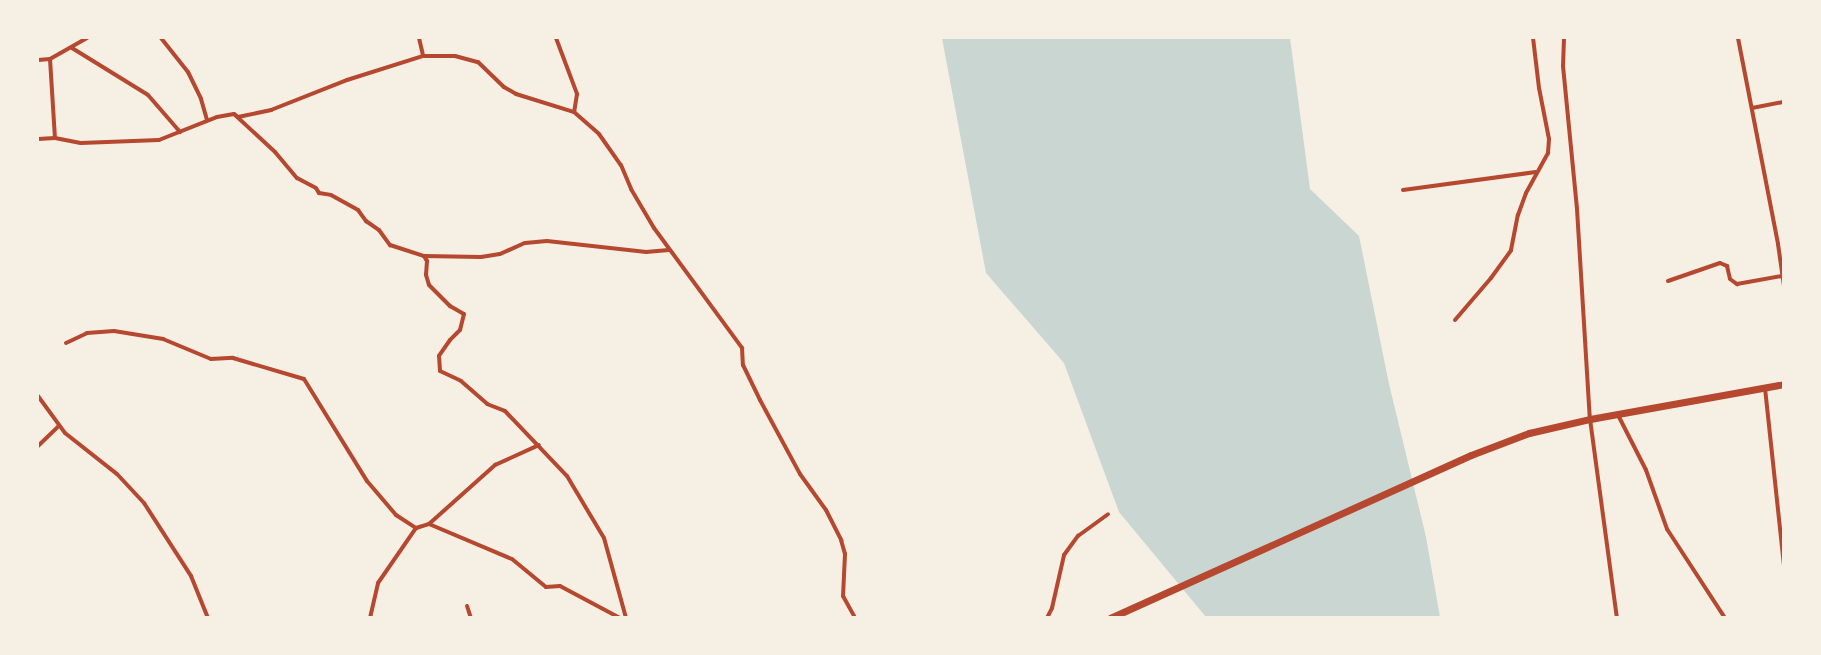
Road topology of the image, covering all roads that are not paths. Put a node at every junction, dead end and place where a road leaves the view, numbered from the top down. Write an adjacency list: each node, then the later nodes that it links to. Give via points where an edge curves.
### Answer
1 (87, 38): 8 (street)
2 (161, 38): 16 (street, via 188,72)
3 (419, 38): 9 (street)
4 (556, 38): 14 (street, via 577,94)
5 (1533, 38): 20 (street, via 1550,139 1546,162)
6 (1564, 38): 35 (street)
7 (1738, 38): 13 (street)
8 (72, 48): 10 (street); 17 (street, via 148,95)
9 (423, 56): 14 (street, via 456,56 478,62 516,94); 15 (street, via 271,110 238,117)
10 (50, 59): 11 (street); 18 (street)
11 (38, 60)
12 (1784, 102): 13 (street)
13 (1752, 108): 23 (street)
14 (574, 112): 24 (street, via 599,134 621,165)
15 (234, 114): 16 (street); 25 (street, via 297,178 319,193 358,210 390,245)
16 (207, 120): 17 (street)
17 (180, 132): 18 (street, via 159,140 119,143)
18 (55, 138): 19 (street)
19 (38, 139)
20 (1537, 172): 21 (street); 29 (street, via 1518,215 1511,250)
21 (1403, 190)
22 (1784, 243): 23 (street)
23 (1778, 244): 26 (street)
24 (669, 250): 25 (street, via 646,252 547,241 525,243 481,257); 49 (street, via 742,348 743,365 760,400 837,532 845,554 843,596)
25 (424, 256): 37 (street, via 429,285 464,314 460,330 439,356 440,370 461,381 487,404 506,411)
26 (1782, 276): 27 (street, via 1737,284 1730,279 1727,266 1720,262); 28 (street)
27 (1668, 281)
28 (1784, 286)
29 (1455, 320)
30 (66, 343): 41 (street, via 87,333 114,331 163,339 210,359 233,358 304,379 367,481 396,515)
31 (1784, 384): 32 (highway)
32 (1765, 388): 34 (highway); 42 (street)
33 (38, 396): 36 (street)
34 (1618, 415): 35 (highway); 53 (street, via 1646,470 1667,529)
35 (1590, 418): 51 (highway, via 1529,433 1471,455); 52 (street)
36 (59, 426): 38 (street); 44 (street, via 117,474 144,503 191,576)
37 (539, 445): 40 (street, via 495,465); 48 (street, via 567,476 600,530)
38 (38, 446)
39 (1108, 514): 50 (street, via 1078,536 1064,555)
40 (429, 524): 41 (street); 47 (street, via 512,559 546,587 560,586)
41 (416, 528): 45 (street, via 378,584)
42 (1784, 565)
43 (466, 606): 46 (street)
44 (208, 618)
45 (370, 618)
46 (471, 618)
47 (620, 618)
48 (626, 618)
49 (855, 618)
50 (1047, 618)
51 (1110, 618)
52 (1617, 618)
53 (1725, 618)

